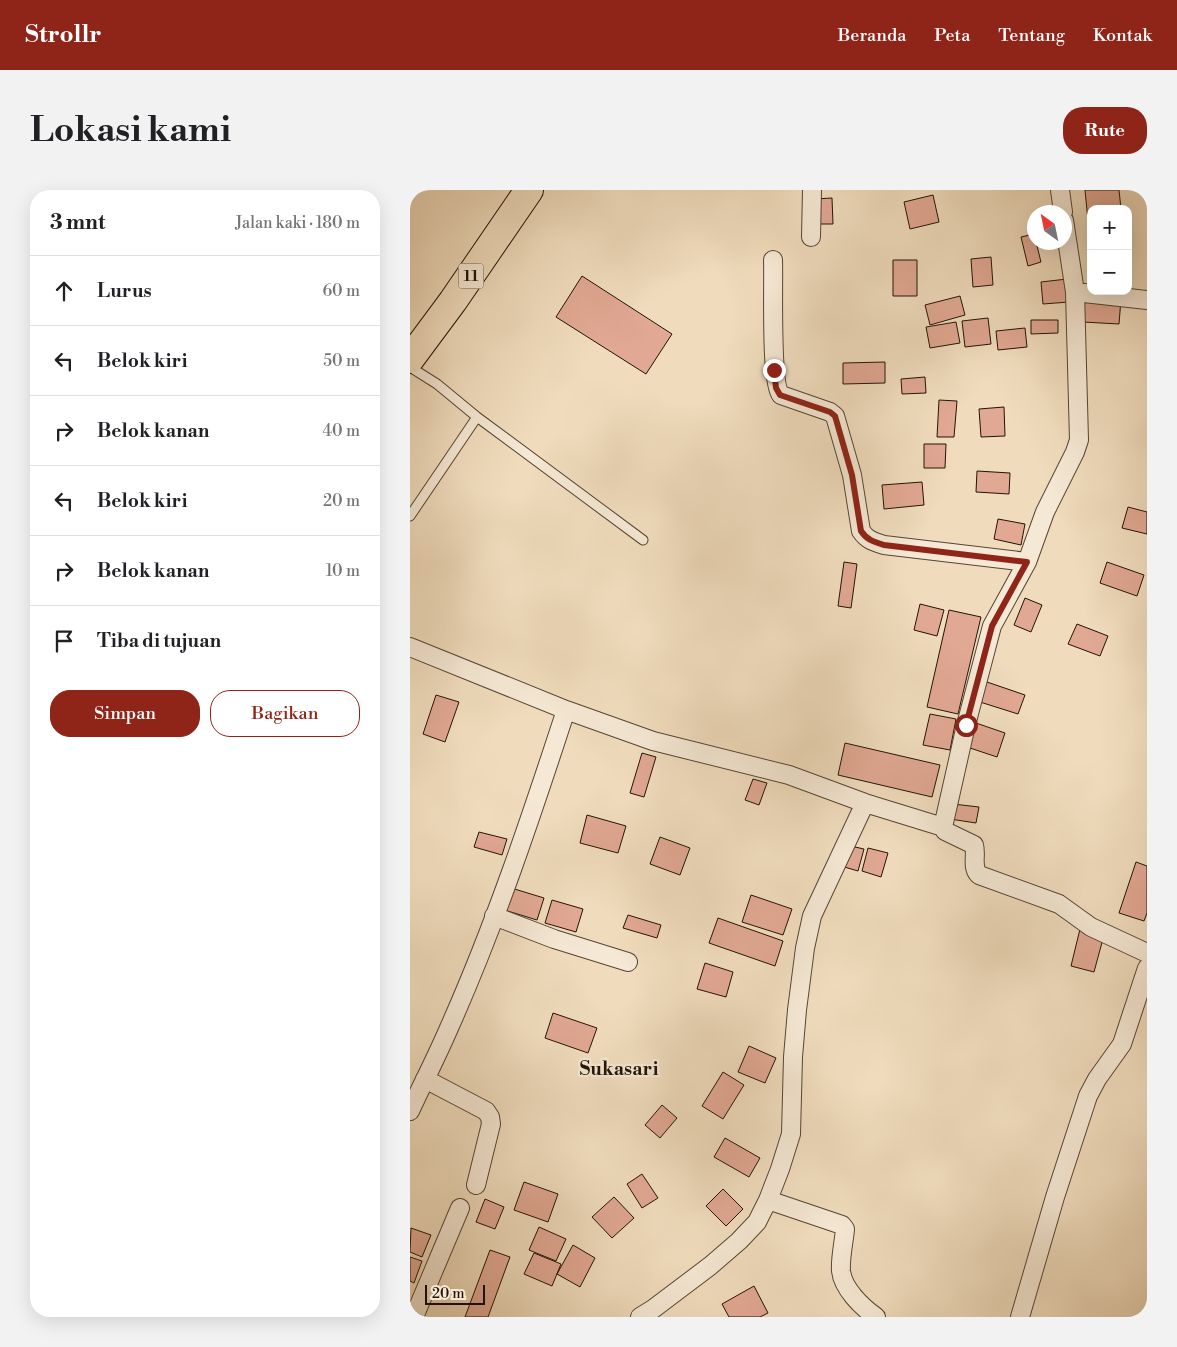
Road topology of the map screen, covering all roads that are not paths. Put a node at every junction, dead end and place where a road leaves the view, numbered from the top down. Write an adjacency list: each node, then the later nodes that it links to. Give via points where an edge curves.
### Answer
1 (529, 190): 10 (highway, 11)
2 (812, 190): 5 (street)
3 (1060, 190): 4 (street)
4 (1062, 205)
5 (811, 237)
6 (1069, 250): 8 (street)
7 (773, 260): 15 (street, via 774,370 778,392 835,416 865,537 884,545)
8 (1075, 292): 9 (street); 15 (street, via 1079,440 1045,512)
9 (1147, 300)
10 (410, 359)
11 (410, 367): 12 (lane, via 437,384)
12 (477, 417): 13 (lane); 14 (lane)
13 (410, 516)
14 (643, 540)
15 (1027, 562): 19 (street, via 992,626)
16 (410, 647): 17 (street)
17 (566, 710): 18 (street, via 653,741 789,775); 20 (street)
18 (865, 803): 19 (street); 27 (street, via 812,916 796,1010 791,1134)
19 (943, 827): 21 (street, via 974,846 974,865 979,875 1059,904 1091,927)
20 (494, 916): 22 (street); 24 (street)
21 (1147, 952)
22 (628, 962)
23 (1147, 968): 32 (street, via 1122,1044 1088,1096)
24 (425, 1079): 25 (street); 26 (street, via 486,1111 490,1117)
25 (410, 1111)
26 (476, 1185)
27 (768, 1200): 30 (street, via 757,1222 739,1241); 31 (street, via 842,1225 845,1229 841,1271 844,1280 864,1308)
28 (460, 1208): 29 (street)
29 (414, 1317)
30 (640, 1317)
31 (876, 1317)
32 (1020, 1317)

